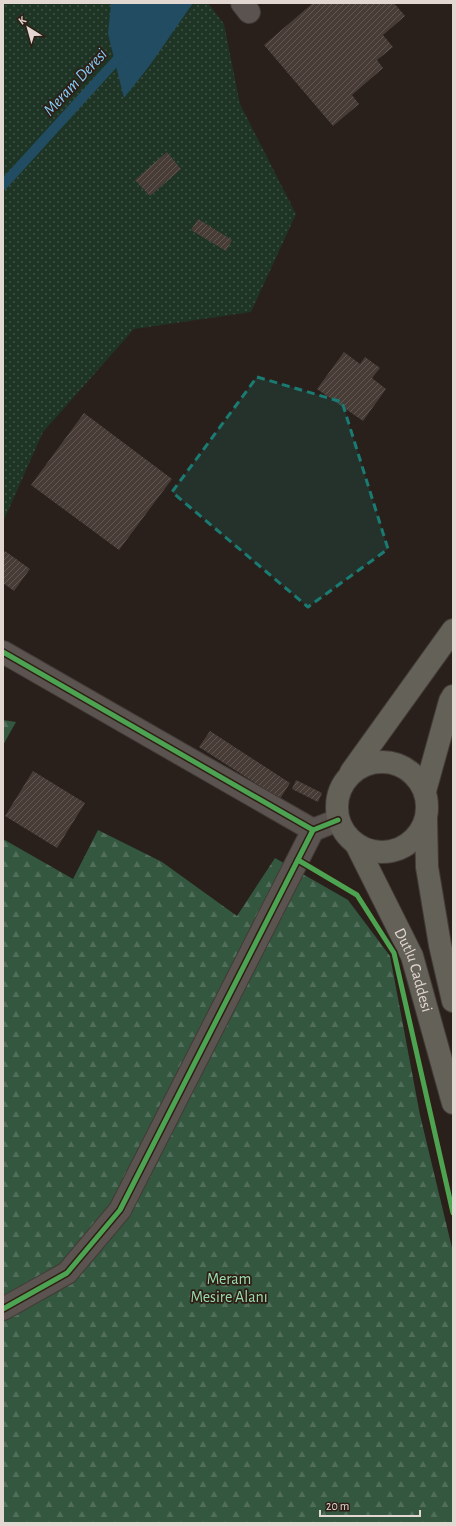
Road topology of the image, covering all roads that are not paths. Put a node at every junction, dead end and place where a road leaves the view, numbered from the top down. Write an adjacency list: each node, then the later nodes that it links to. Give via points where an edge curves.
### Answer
1 (453, 630): 4 (main road)
2 (3, 652): 8 (street)
3 (453, 696): 5 (main road)
4 (349, 776): 5 (main road, via 361,766 392,762 407,768 418,778); 7 (main road, via 340,789 336,804)
5 (425, 791): 6 (main road, via 428,804)
6 (426, 819): 9 (main road, via 411,843 398,850 384,853 369,851); 10 (main road, Dutlu Caddesi, via 427,867 440,945)
7 (338, 820): 8 (street); 9 (main road, via 345,834)
8 (313, 830): 12 (street, via 120,1210 67,1273)
9 (356, 844): 11 (main road, Dutlu Caddesi, via 412,956)
10 (453, 1001)
11 (453, 1103)
12 (3, 1309)

